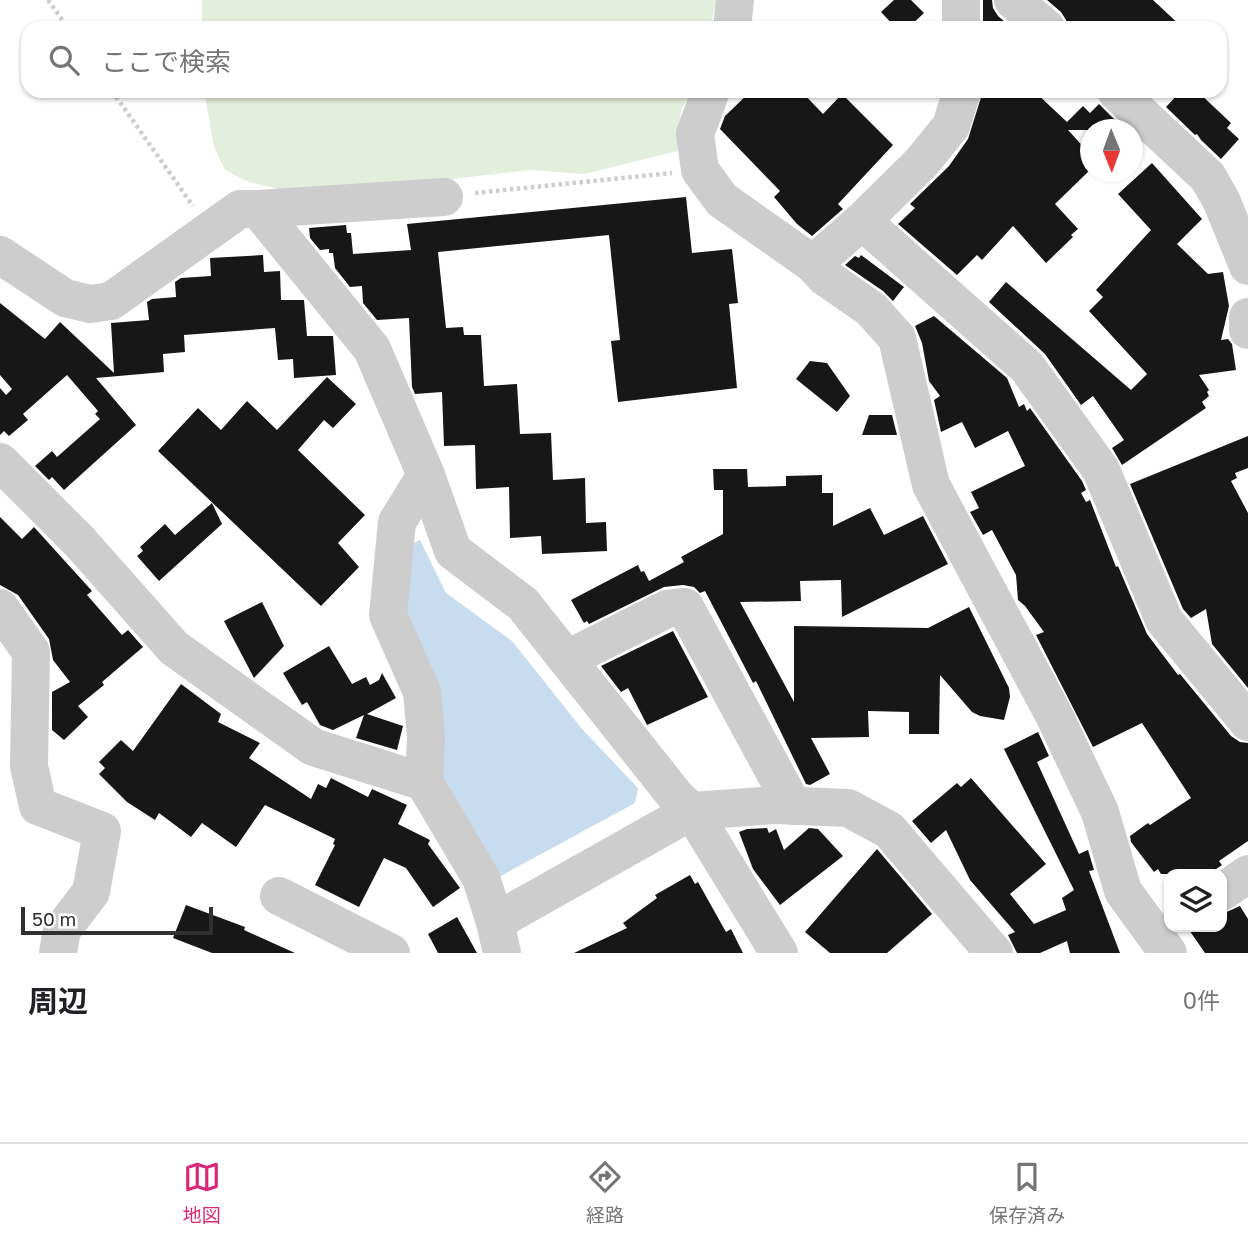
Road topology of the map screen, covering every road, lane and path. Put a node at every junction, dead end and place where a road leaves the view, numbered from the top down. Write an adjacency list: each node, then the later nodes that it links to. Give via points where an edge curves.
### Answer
1 (48, 0): 5 (path)
2 (735, 0): 6 (street)
3 (961, 0): 7 (street)
4 (1013, 0): 8 (street)
5 (63, 21)
6 (733, 21)
7 (961, 21)
8 (1038, 21)
9 (117, 98): 17 (path)
10 (708, 98): 13 (street, via 695,134)
11 (960, 98): 16 (street, via 951,127)
12 (1123, 98): 20 (street, via 1208,177)
13 (700, 170): 14 (path); 19 (street, via 722,200)
14 (444, 197): 15 (street)
15 (258, 209): 17 (street, via 240,209); 24 (street, via 372,349)
16 (862, 221): 19 (street); 28 (street, via 1027,367 1101,470 1164,620)
17 (210, 230): 18 (street, via 111,301 90,304 65,298)
18 (0, 255)
19 (813, 264): 36 (street, via 871,309 897,338 931,485 1054,715 1100,812 1123,891)
20 (1248, 266)
21 (1248, 317): 22 (street)
22 (1248, 330)
23 (0, 462): 29 (street, via 80,542 174,648 313,747)
24 (426, 475): 26 (street, via 453,551 523,604); 29 (street, via 397,522 388,615 422,692)
25 (0, 608): 27 (street, via 31,652)
26 (567, 659): 30 (street, via 667,609 685,607); 31 (street)
27 (15, 682): 37 (street, via 38,806 102,831 91,892 62,930)
28 (1248, 722)
29 (424, 782): 35 (street, via 481,878)
30 (793, 806): 31 (street); 40 (street, via 848,808 889,830)
31 (692, 811): 35 (street); 39 (street)
32 (1248, 874): 33 (street)
33 (1227, 888)
34 (279, 897): 38 (street)
35 (498, 937)
36 (1164, 938)
37 (58, 953)
38 (391, 953)
39 (779, 953)
40 (994, 953)

